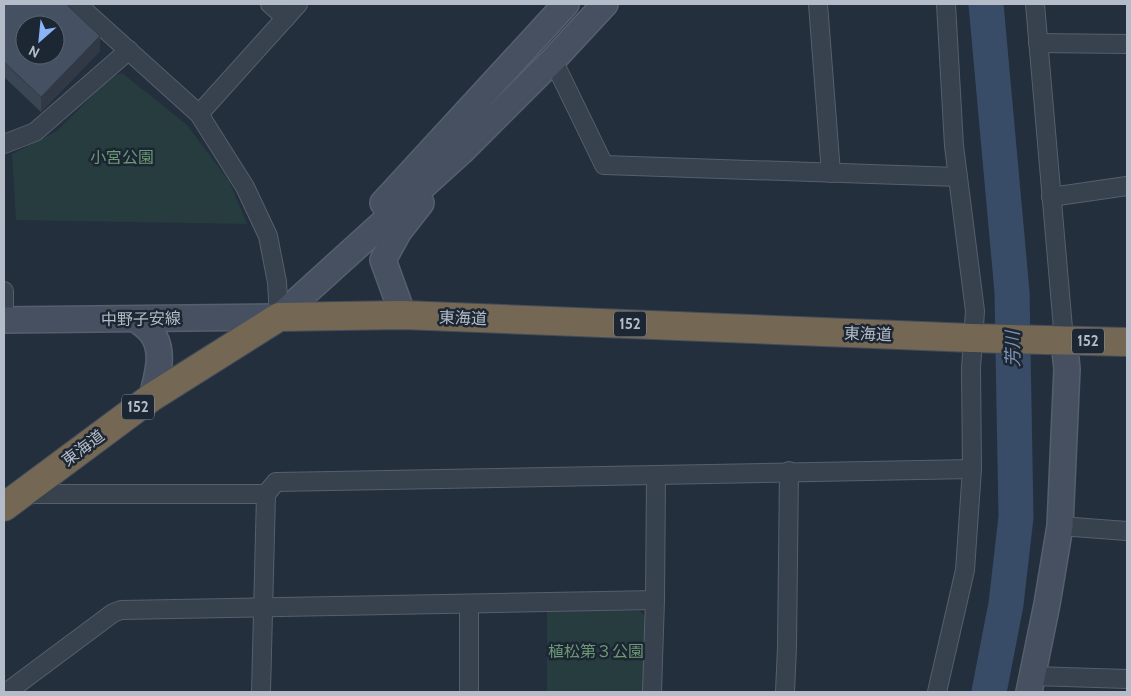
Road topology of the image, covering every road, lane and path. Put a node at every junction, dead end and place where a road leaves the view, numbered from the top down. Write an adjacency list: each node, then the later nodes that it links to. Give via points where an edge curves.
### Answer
1 (77, 4): 12 (street)
2 (270, 4): 9 (street)
3 (298, 4): 9 (street)
4 (566, 4): 23 (street)
5 (605, 4): 13 (street)
6 (818, 4): 17 (street)
7 (946, 4): 18 (street)
8 (1035, 4): 10 (street)
9 (286, 18): 14 (street)
10 (1038, 42): 11 (street); 20 (street)
11 (1127, 44)
12 (129, 50): 14 (street); 15 (street, via 35,132)
13 (554, 60): 16 (street); 17 (street, via 604,165)
14 (199, 114): 23 (street, via 245,187 268,236 277,282)
15 (4, 144)
16 (461, 152): 22 (street, via 400,231 383,260); 23 (street)
17 (831, 173): 18 (street)
18 (958, 177): 26 (street)
19 (1127, 186): 20 (street)
20 (1051, 196): 27 (street)
21 (4, 291): 25 (street)
22 (403, 315): 23 (highway, 東海道 / 152); 26 (highway, 東海道 / 152)
23 (279, 317): 24 (street, 中野子安線); 29 (highway, 東海道 / 152)
24 (136, 319): 25 (street, 中野子安線); 29 (street, via 152,332 158,349 160,365)
25 (4, 320)
26 (977, 338): 27 (highway, 152); 30 (street, via 971,368)
27 (1056, 340): 28 (highway, 152); 35 (street, via 1067,369)
28 (1127, 342)
29 (152, 397): 34 (highway, 東海道 / 152)
30 (972, 469): 31 (street); 47 (street, via 965,570)
31 (789, 471): 32 (street); 46 (street)
32 (656, 476): 33 (street, via 276,482); 37 (street)
33 (266, 494): 34 (street); 39 (street)
34 (12, 501)
35 (1060, 526): 36 (street); 41 (street)
36 (1127, 531)
37 (655, 600): 38 (street); 45 (street)
38 (469, 604): 39 (street); 44 (street)
39 (263, 606): 42 (street, via 121,610); 43 (street)
40 (1127, 679): 41 (street)
41 (1031, 684)
42 (7, 692)
43 (261, 692)
44 (469, 692)
45 (652, 692)
46 (785, 692)
47 (937, 692)

